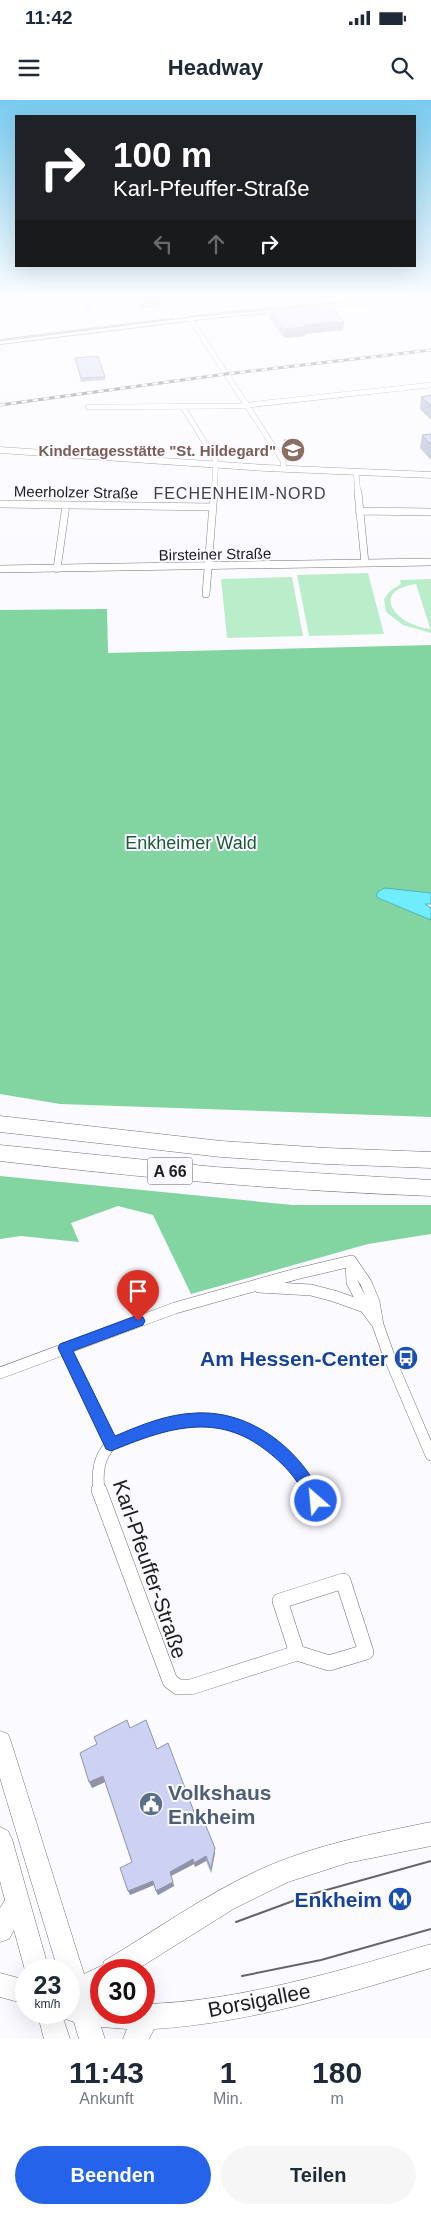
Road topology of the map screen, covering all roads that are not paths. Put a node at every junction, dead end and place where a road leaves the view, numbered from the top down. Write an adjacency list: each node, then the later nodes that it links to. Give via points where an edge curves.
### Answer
1 (237, 390): 3 (street)
2 (380, 390): 3 (street)
3 (246, 405): 4 (street); 8 (street, via 283,461)
4 (183, 407): 5 (street); 7 (street)
5 (88, 408)
6 (0, 450): 7 (street)
7 (216, 464): 8 (street); 13 (street)
8 (284, 468): 9 (street)
9 (356, 472): 10 (street); 14 (street)
10 (431, 475)
11 (0, 504): 12 (street, Meerholzer Straße)
12 (66, 505): 13 (street, Meerholzer Straße); 20 (street)
13 (212, 507): 18 (street)
14 (359, 511): 15 (street); 17 (street)
15 (431, 512)
16 (431, 562): 17 (street, Birsteiner Straße)
17 (365, 563): 18 (street, Birsteiner Straße)
18 (208, 567): 20 (street, Birsteiner Straße); 21 (street)
19 (0, 569): 20 (street, Birsteiner Straße)
20 (56, 569)
21 (206, 594)
22 (0, 1124): 24 (highway, A 66, via 274,1153 351,1159)
23 (0, 1153): 25 (highway, A 66, via 239,1178)
24 (431, 1160)
25 (431, 1188)
26 (350, 1261): 27 (street); 28 (street, via 352,1282); 29 (street, via 366,1283)
27 (246, 1288): 28 (street, via 311,1290); 30 (street, via 175,1308)
28 (364, 1307): 29 (street)
29 (378, 1325): 33 (street)
30 (65, 1348): 31 (street); 32 (street)
31 (2, 1373)
32 (111, 1444): 34 (street, via 172,1423 196,1420 237,1426 254,1433 287,1457 304,1477); 35 (street, Karl-Pfeuffer-Straße, via 100,1459 98,1491 170,1681 178,1687 190,1687)
33 (431, 1455)
34 (320, 1510)
35 (297, 1653): 35 (street, via 329,1663 366,1652 343,1582 280,1601)
36 (0, 1742): 43 (street)
37 (431, 1834): 44 (street, via 359,1849 268,1878)
38 (0, 1839): 39 (street)
39 (18, 1901): 40 (street); 42 (street)
40 (0, 1930)
41 (431, 1956): 51 (street, Borsigallee, via 311,1990 209,2010)
42 (34, 1959)
43 (52, 1959)
44 (132, 1959)
45 (0, 1985): 47 (street)
46 (90, 1988): 48 (street)
47 (15, 1989)
48 (80, 1999)
49 (80, 2015): 51 (street, Borsigallee, via 118,2017)
50 (76, 2024): 52 (street)
51 (142, 2028)
52 (92, 2039)

